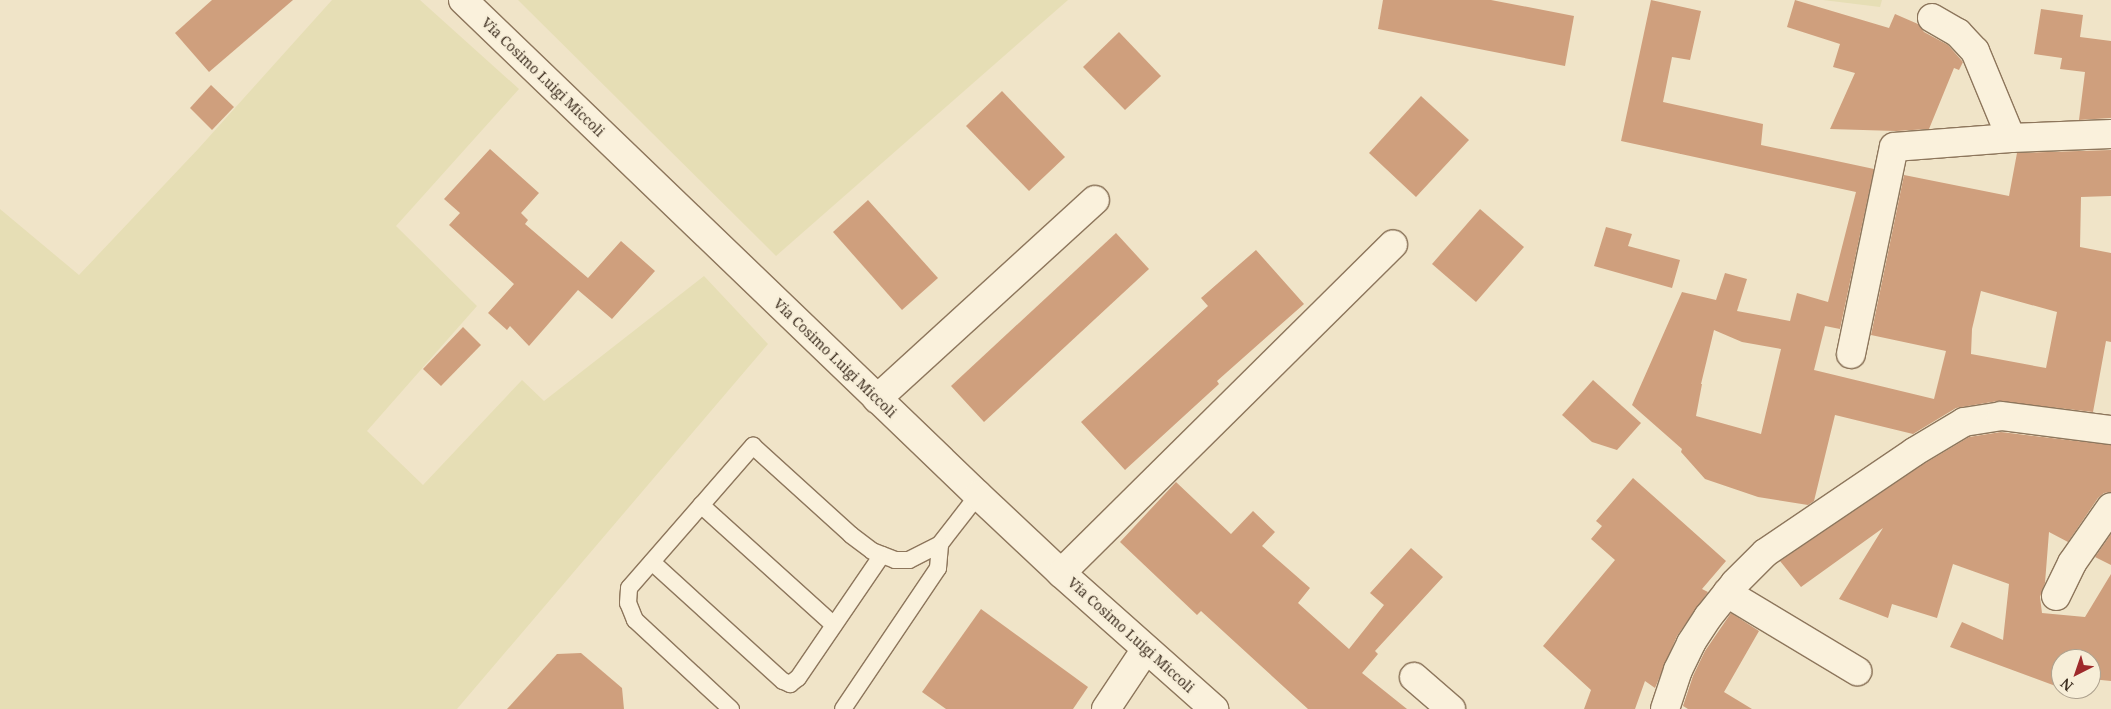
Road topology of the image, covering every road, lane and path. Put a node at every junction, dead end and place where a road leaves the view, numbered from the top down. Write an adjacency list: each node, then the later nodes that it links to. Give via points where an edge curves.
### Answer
1 (463, 0): 8 (street, Via Cosimo Luigi Miccoli)
2 (1932, 18): 4 (street, via 1958,32 1975,51)
3 (2111, 134): 4 (street)
4 (2011, 138): 7 (street, via 1894,147)
5 (1095, 200): 8 (street)
6 (1393, 244): 16 (street)
7 (1851, 354)
8 (877, 399): 10 (street, Via Cosimo Luigi Miccoli)
9 (2111, 430): 17 (street, via 2002,416 1964,422 1765,553)
10 (978, 495): 13 (lane); 16 (street, Via Cosimo Luigi Miccoli)
11 (701, 506): 14 (lane, via 753,446 851,535); 15 (lane); 19 (lane)
12 (2111, 507): 18 (street, via 2072,563)
13 (940, 544): 14 (lane, via 910,560 895,560); 24 (lane, via 938,568)
14 (882, 555): 19 (lane)
15 (652, 562): 19 (lane, via 790,684 798,678); 23 (lane, via 629,588 628,603 635,620)
16 (1061, 573): 20 (street, Via Cosimo Luigi Miccoli)
17 (1727, 593): 21 (street); 28 (street, via 1691,643)
18 (2056, 596)
19 (834, 625)
20 (1146, 650): 25 (street); 26 (street, Via Cosimo Luigi Miccoli)
21 (1857, 672)
22 (1414, 677): 27 (street)
23 (731, 709)
24 (843, 709)
25 (1106, 709)
26 (1214, 709)
27 (1450, 709)
28 (1665, 709)

